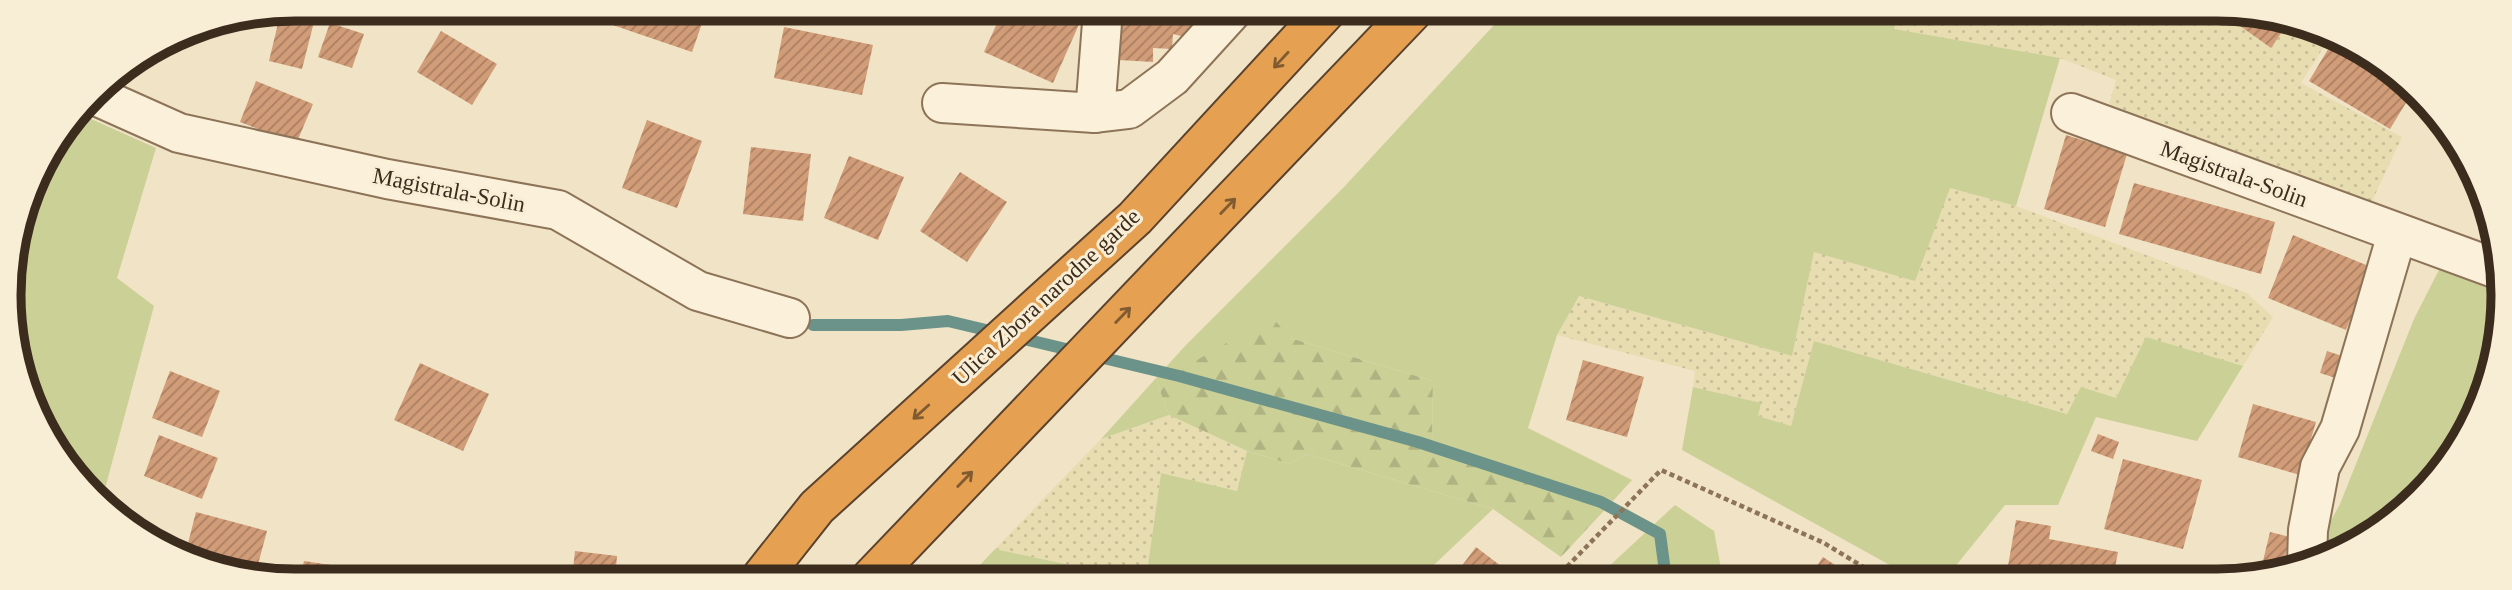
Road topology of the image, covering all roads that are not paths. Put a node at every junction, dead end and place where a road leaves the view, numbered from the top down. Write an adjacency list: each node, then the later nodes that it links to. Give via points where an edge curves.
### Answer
1 (1102, 21): 7 (street)
2 (1223, 21): 7 (street, via 1172,77 1129,109)
3 (1317, 21): 12 (highway, Ulica Zbora narodne garde, one-way to 12, via 1135,218)
4 (1404, 21): 13 (highway, one-way to 4)
5 (103, 99): 11 (street, Magistrala-Solin, via 179,133 387,179 558,210 698,291)
6 (942, 103): 7 (street)
7 (1095, 113)
8 (2071, 113): 9 (street, Magistrala-Solin)
9 (2397, 234): 10 (street, Magistrala-Solin); 14 (street, via 2340,429 2320,467)
10 (2489, 267)
11 (790, 318)
12 (817, 507): 15 (highway); 16 (highway, Ulica Zbora narodne garde)
13 (917, 528): 17 (highway); 18 (highway)
14 (2307, 553)
15 (748, 569)
16 (768, 569)
17 (879, 569)
18 (886, 569)

